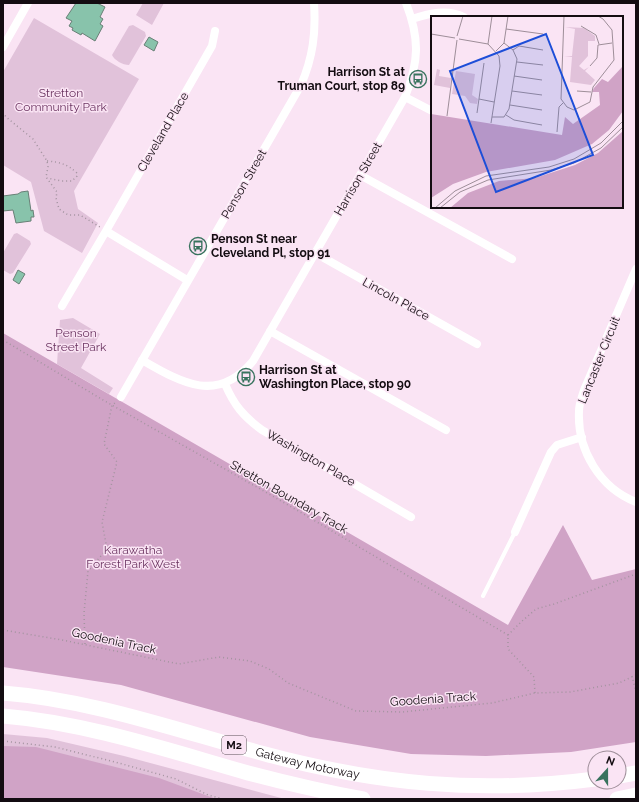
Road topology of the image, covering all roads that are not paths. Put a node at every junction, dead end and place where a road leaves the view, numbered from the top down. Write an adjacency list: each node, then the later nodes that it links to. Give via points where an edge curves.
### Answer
1 (28, 3): 7 (street)
2 (314, 3): 15 (street, Penson Street, via 313,46 301,85)
3 (406, 3): 5 (street, Harrison Street)
4 (462, 16): 5 (street, via 440,12)
5 (412, 19): 8 (street, Harrison Street, via 416,63)
6 (215, 31): 11 (street, Cleveland Place, via 212,46)
7 (3, 47)
8 (405, 97): 9 (street); 10 (street, Harrison Street)
9 (431, 110)
10 (360, 175): 12 (street, Harrison Street); 13 (street)
11 (106, 232): 15 (street); 16 (street, Cleveland Place)
12 (315, 253): 17 (street, Harrison Street); 18 (street, Lincoln Place)
13 (512, 259)
14 (636, 269): 23 (street, Lancaster Circuit, via 584,390 579,409)
15 (187, 280): 19 (street, Penson Street)
16 (62, 306)
17 (270, 331): 20 (street, Harrison Street, via 248,366); 22 (street)
18 (477, 344)
19 (142, 360): 20 (street, Harrison Street, via 184,382 198,386); 21 (street, Penson Street)
20 (225, 384): 25 (street, Washington Place, via 236,406 262,430)
21 (121, 397)
22 (446, 430)
23 (582, 437): 24 (street, Lancaster Circuit, via 594,469 616,492); 26 (street, via 557,445)
24 (636, 502)
25 (411, 517)
26 (514, 532): 27 (lane)
27 (483, 596)
28 (3, 693): 30 (highway, Gateway Motorway / M2, via 96,708 265,754 358,775 440,785 485,787)
29 (3, 716): 32 (highway, Gateway Motorway / M2, via 94,730 287,783)
30 (587, 780)
31 (636, 795): 33 (highway)
32 (363, 799)
33 (617, 799)

